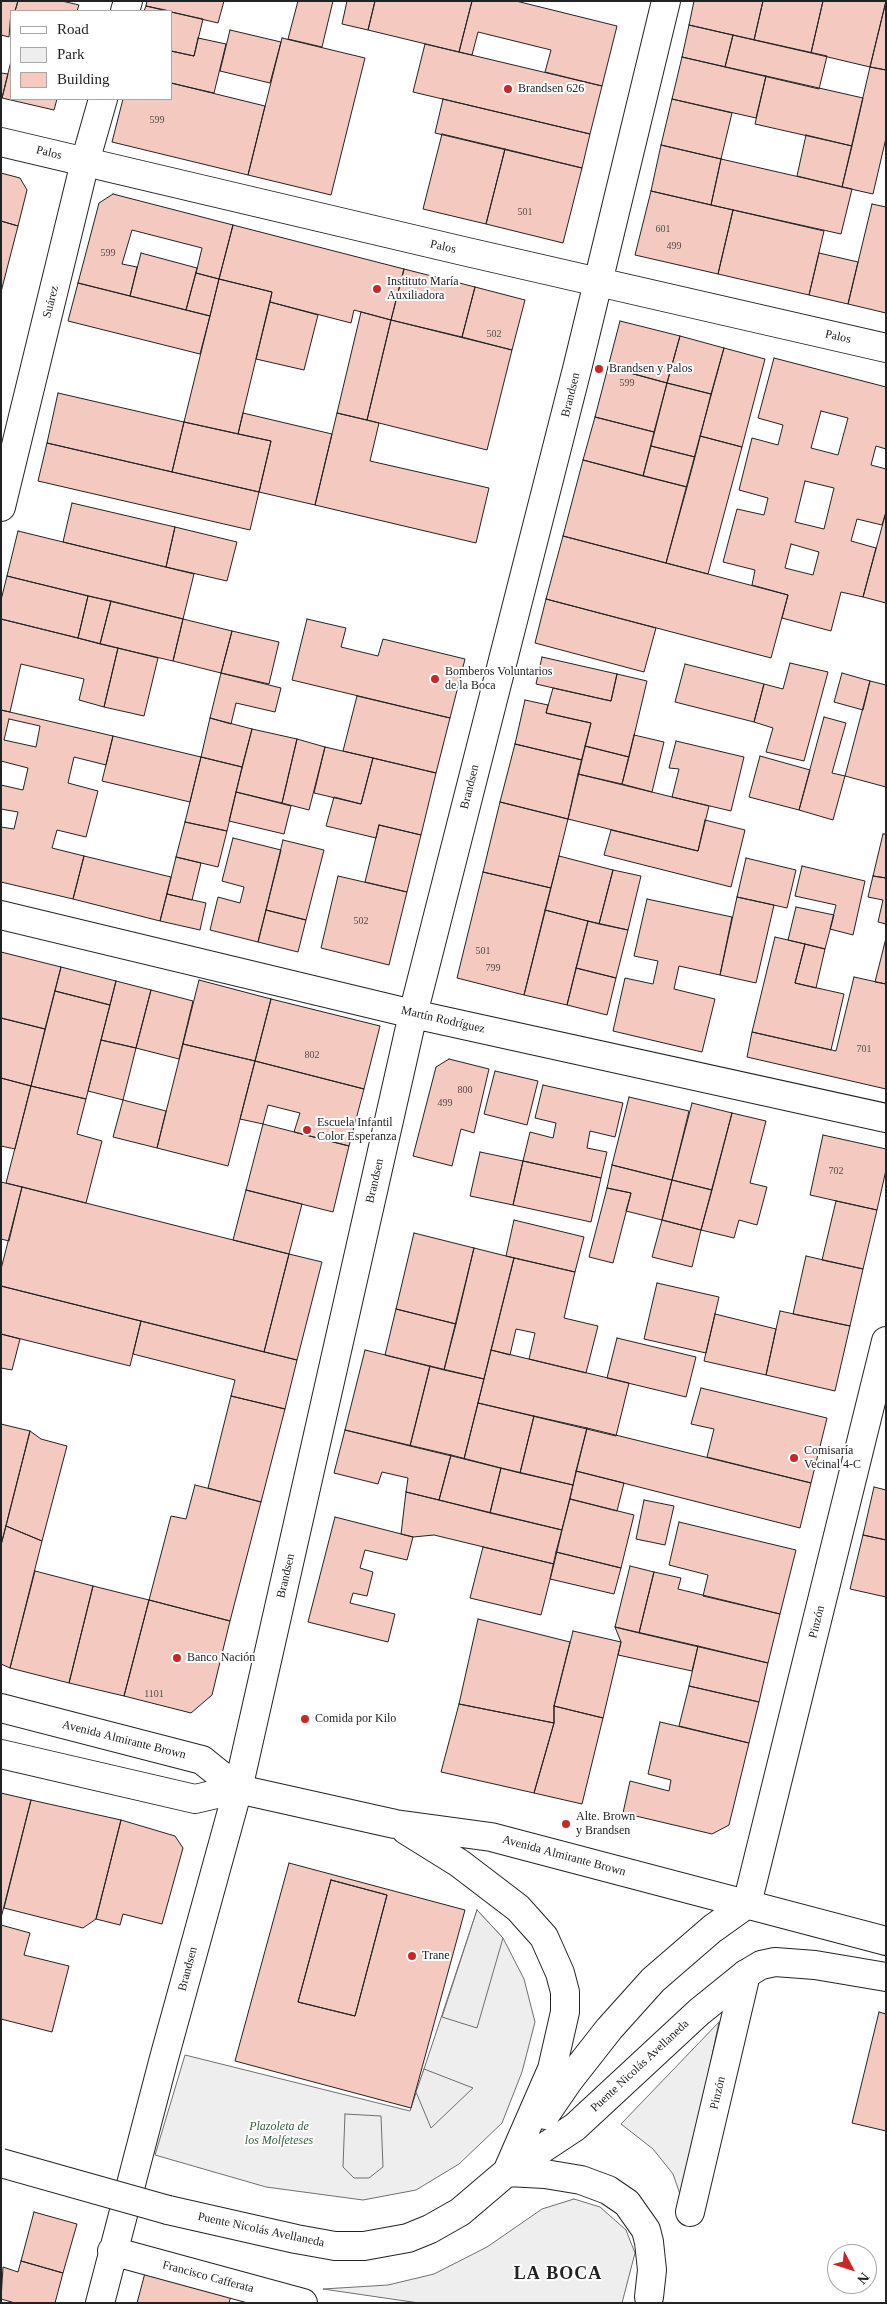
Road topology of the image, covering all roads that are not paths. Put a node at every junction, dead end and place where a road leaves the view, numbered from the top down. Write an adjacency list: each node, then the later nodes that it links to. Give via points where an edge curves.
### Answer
1 (666, 1): 5 (street, Brandsen)
2 (103, 100): 4 (street, Suárez)
3 (1, 142): 4 (street, Palos)
4 (85, 162): 5 (street, Palos); 7 (street, Suárez)
5 (598, 283): 6 (street, Palos); 9 (street, Brandsen)
6 (886, 348)
7 (1, 507)
8 (1, 916): 9 (street, Martín Rodríguez)
9 (412, 1014): 10 (street, Martín Rodríguez); 14 (street, Brandsen)
10 (886, 1118)
11 (886, 1341): 16 (street, Pinzón)
12 (1, 1708): 14 (street, Avenida Almirante Brown, via 202,1760)
13 (1, 1754): 14 (street, Avenida Almirante Brown, via 195,1799)
14 (238, 1789): 15 (street, Avenida Almirante Brown); 23 (street, Brandsen)
15 (395, 1824): 16 (street, Avenida Almirante Brown, via 491,1837); 21 (street, via 459,1863 518,1908 544,1937 560,1973 565,1992 565,2012 552,2070)
16 (748, 1904): 17 (street, Avenida Almirante Brown); 21 (street, Puente Nicolás Avellaneda, via 712,1929 653,1980 615,2022 569,2080)
17 (886, 1941)
18 (746, 1974): 19 (street, via 761,1965 775,1962); 21 (street, Puente Nicolás Avellaneda, via 692,2018 575,2127); 22 (street, Pinzón)
19 (886, 1977)
20 (1, 2163): 21 (street, Puente Nicolás Avellaneda, bridge, via 168,2210 335,2246 364,2246 408,2238 430,2229 473,2202)
21 (507, 2172): 24 (street, via 581,2180 608,2190 627,2204 643,2225 649,2242 652,2270)
22 (690, 2212)
23 (112, 2251): 25 (street, Brandsen); 26 (street, Francisco Cafferata)
24 (649, 2300)
25 (100, 2303)
26 (303, 2303)

